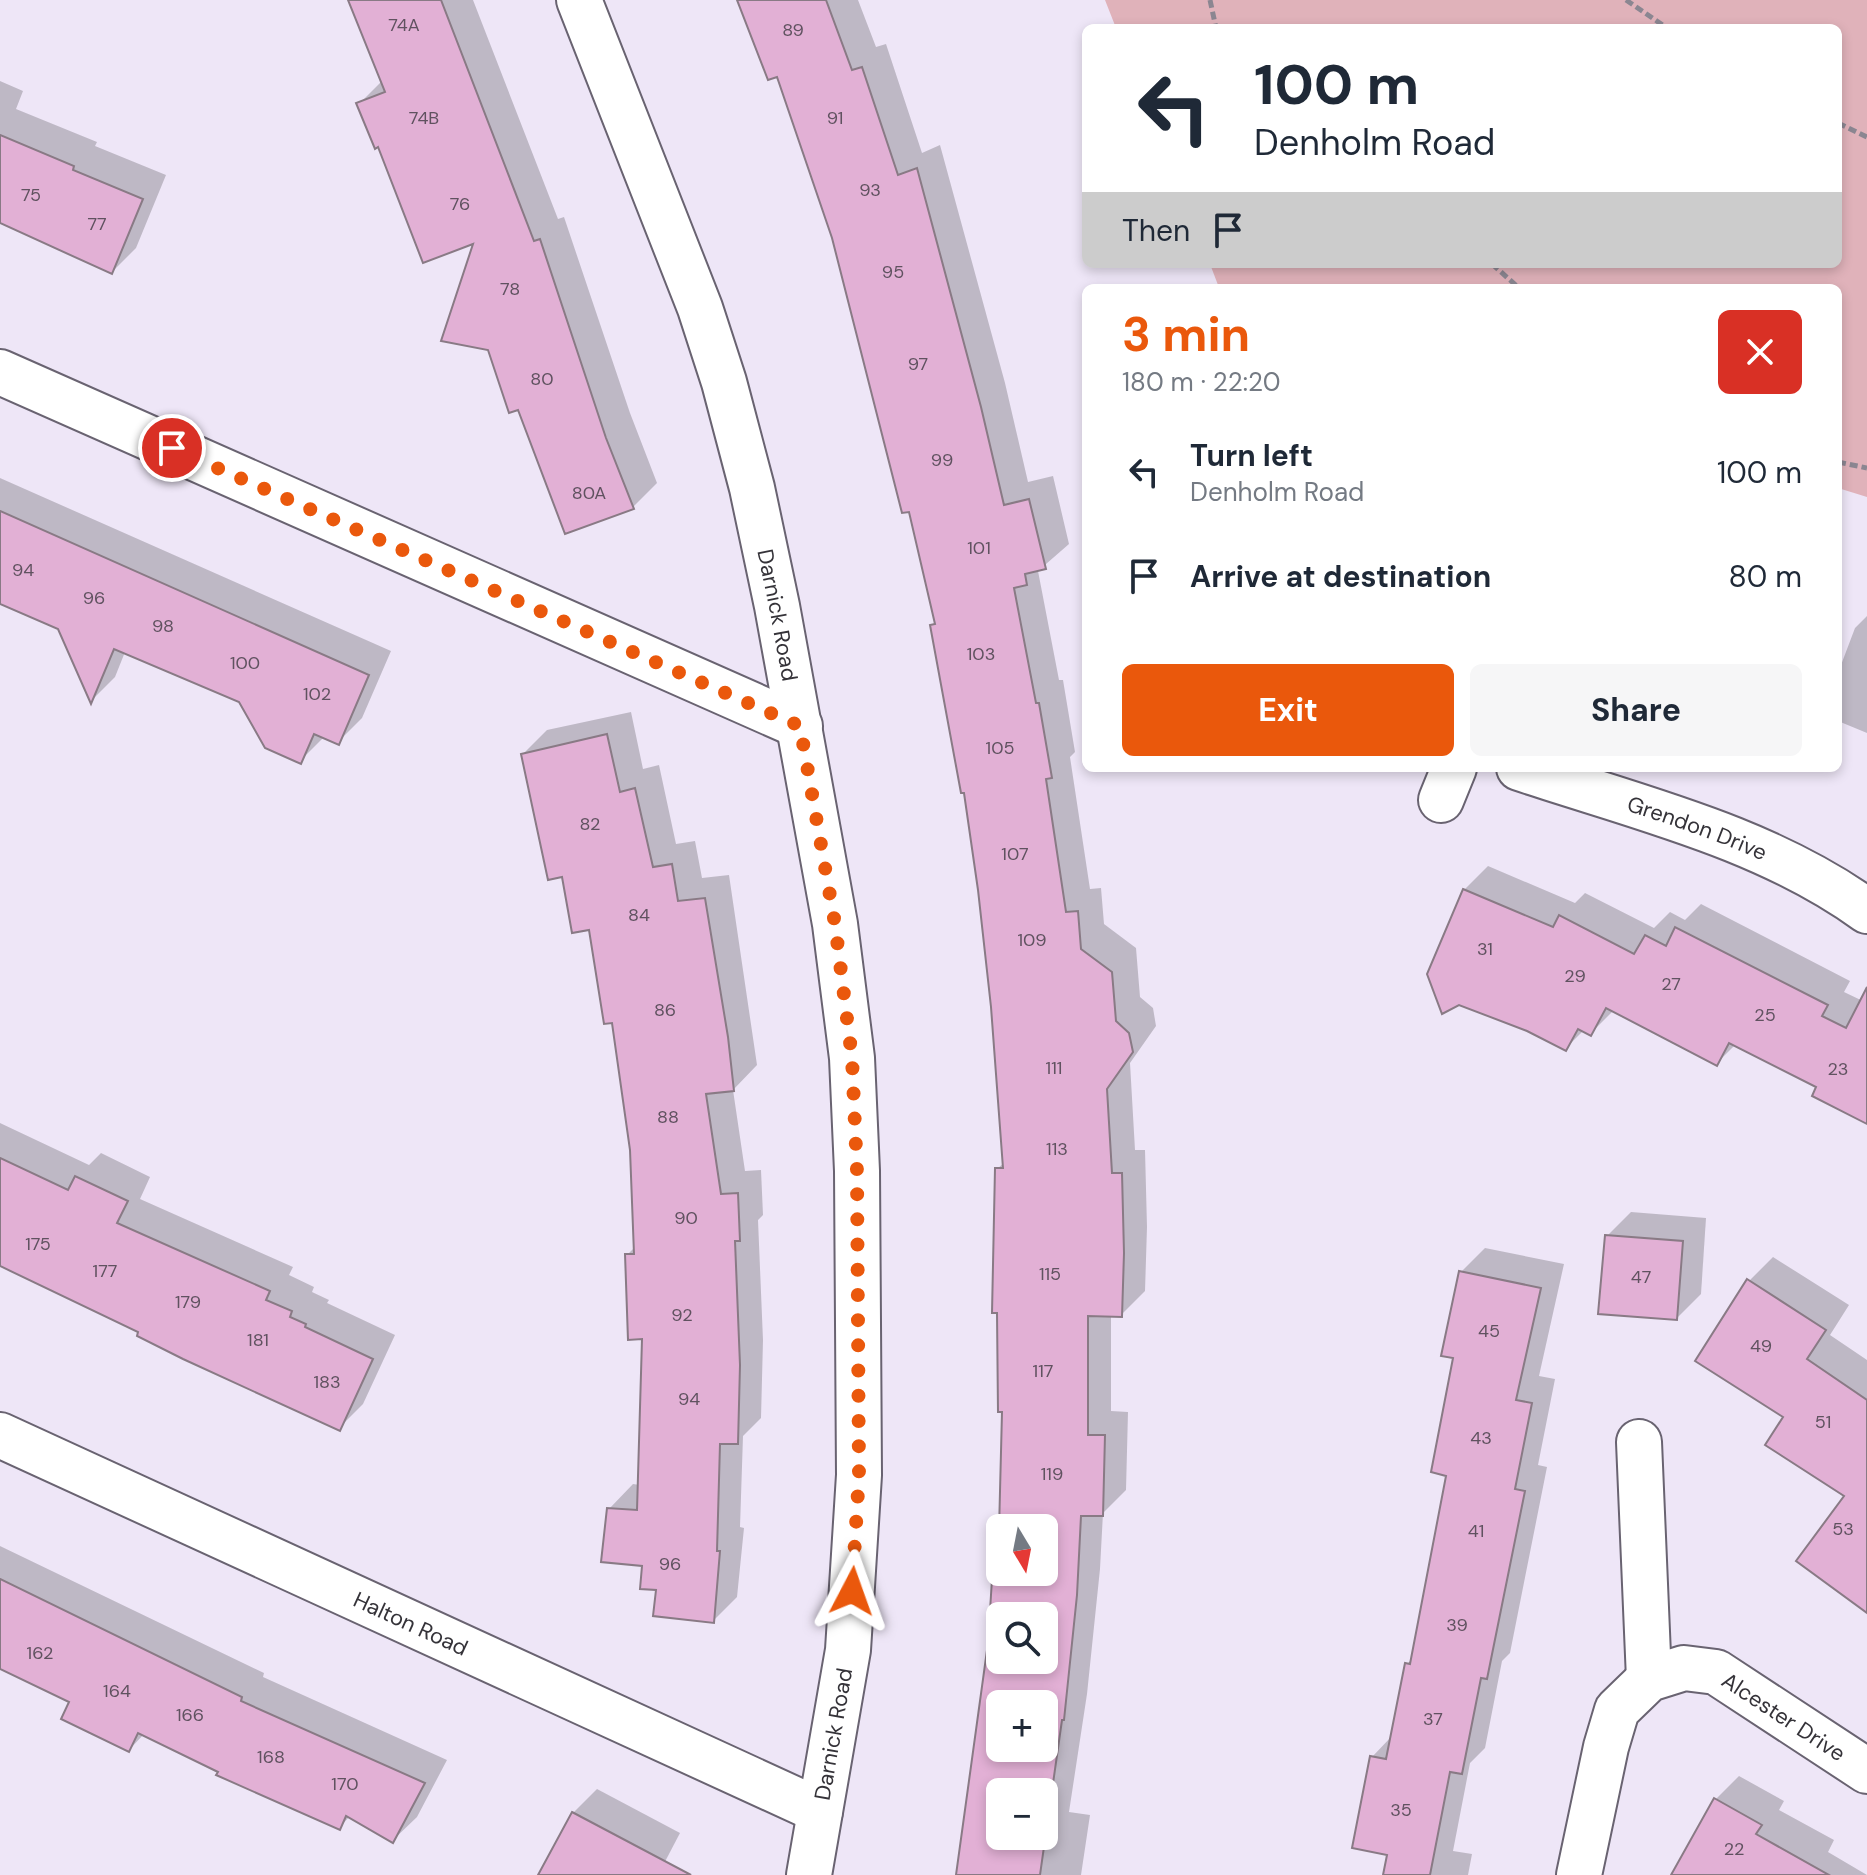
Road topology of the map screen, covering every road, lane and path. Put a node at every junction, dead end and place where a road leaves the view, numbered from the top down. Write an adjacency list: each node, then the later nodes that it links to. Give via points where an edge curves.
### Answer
1 (579, 0): 13 (street, Darnick Road, via 724,382 752,488)
2 (1210, 0): 4 (path)
3 (1626, 0): 5 (path)
4 (1215, 24)
5 (1661, 24)
6 (1842, 125): 7 (path)
7 (1867, 137)
8 (1496, 268): 9 (path)
9 (1514, 284)
10 (0, 372): 13 (street)
11 (1842, 463): 12 (path)
12 (1867, 468)
13 (800, 726): 20 (street, Darnick Road, via 835,924 852,1058 857,1171 859,1475 848,1650)
14 (1531, 772): 15 (street, Grendon Drive, via 1743,843 1841,892)
15 (1867, 911)
16 (0, 1435): 20 (street, Halton Road)
17 (1639, 1442): 18 (street)
18 (1649, 1679): 19 (street, Alcester Drive, via 1684,1668 1716,1672); 22 (street, Alcester Drive, via 1617,1710)
19 (1867, 1771)
20 (820, 1811): 21 (street, Darnick Road)
21 (809, 1875)
22 (1579, 1875)

